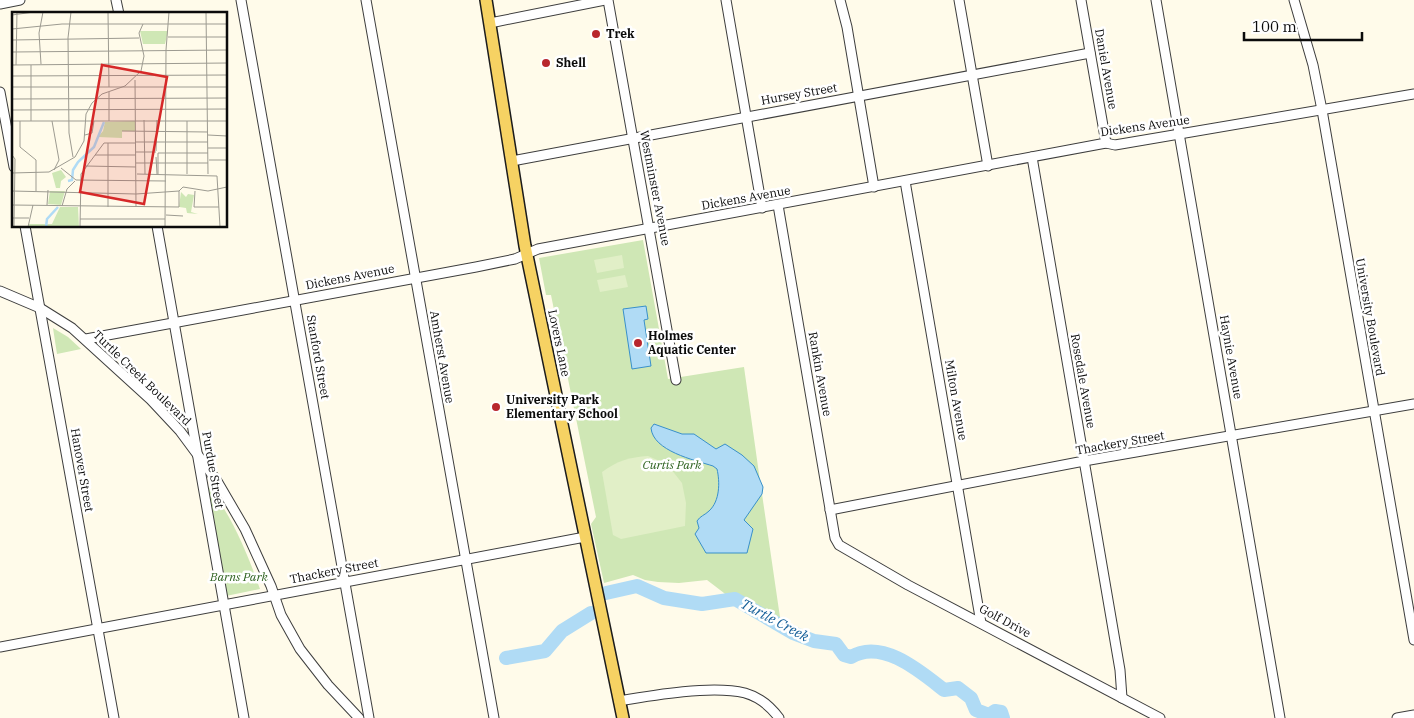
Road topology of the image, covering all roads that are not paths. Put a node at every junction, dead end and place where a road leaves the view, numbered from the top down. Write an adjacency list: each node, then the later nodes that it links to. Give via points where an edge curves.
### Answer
1 (20, 0): 12 (street)
2 (241, 0): 38 (street, Stanford Street)
3 (366, 0): 36 (street, Amherst Avenue)
4 (486, 0): 13 (main road, Lovers Lane)
5 (606, 0): 13 (street); 22 (street, Westminster Avenue)
6 (726, 0): 20 (street)
7 (840, 0): 18 (street)
8 (959, 0): 15 (street)
9 (1081, 0): 14 (street, Daniel Avenue)
10 (1156, 0): 21 (street, Haynie Avenue)
11 (1294, 0): 19 (street, University Boulevard)
12 (0, 4)
13 (490, 23): 26 (main road, Lovers Lane)
14 (1090, 53): 15 (street, Hursey Street); 23 (street, Daniel Avenue)
15 (972, 75): 18 (street, Hursey Street); 27 (street)
16 (0, 92): 24 (street)
17 (1414, 94): 19 (street, Dickens Avenue)
18 (858, 96): 20 (street, Hursey Street); 29 (street)
19 (1322, 110): 21 (street, Dickens Avenue); 44 (street, University Boulevard)
20 (746, 117): 22 (street, Hursey Street); 31 (street)
21 (1180, 135): 23 (street, Dickens Avenue, via 1115,145); 45 (street, Haynie Avenue)
22 (632, 138): 26 (street, Hursey Street); 34 (street, Westminster Avenue)
23 (1106, 143): 25 (street, Dickens Avenue)
24 (12, 156)
25 (1032, 157): 27 (street, Dickens Avenue); 47 (street, Rosedale Avenue)
26 (512, 160): 35 (main road, Lovers Lane)
27 (988, 166): 28 (street, Dickens Avenue)
28 (905, 181): 29 (street, Dickens Avenue); 48 (street, Milton Avenue)
29 (874, 187): 30 (street, Dickens Avenue)
30 (778, 205): 31 (street, Dickens Avenue); 49 (street, Rankin Avenue)
31 (762, 208): 34 (street, Dickens Avenue)
32 (25, 228): 39 (street, Hanover Street)
33 (157, 228): 40 (street, Purdue Street)
34 (649, 229): 35 (street, Dickens Avenue, via 538,249); 42 (street, Westminster Avenue)
35 (527, 255): 36 (street, Dickens Avenue); 50 (main road, Lovers Lane)
36 (416, 279): 38 (street, Dickens Avenue); 52 (street, Amherst Avenue)
37 (0, 291): 39 (street, Turtle Creek Boulevard)
38 (295, 300): 40 (street, Dickens Avenue); 53 (street, Stanford Street)
39 (40, 308): 41 (street, Turtle Creek Boulevard); 57 (street, Hanover Street)
40 (175, 324): 41 (street, Dickens Avenue); 46 (street, Purdue Street)
41 (86, 340): 46 (street, Turtle Creek Boulevard, via 150,400)
42 (676, 380)
43 (1414, 404): 44 (street, Thackery Street)
44 (1374, 411): 45 (street, Thackery Street); 58 (street, University Boulevard)
45 (1232, 436): 47 (street, Thackery Street); 71 (street, Haynie Avenue)
46 (198, 455): 54 (street, Turtle Creek Boulevard, via 245,529); 55 (street, Purdue Street)
47 (1084, 462): 48 (street, Thackery Street); 60 (street, Rosedale Avenue)
48 (958, 486): 49 (street, Thackery Street); 56 (street, Milton Avenue)
49 (830, 510): 51 (street, Rankin Avenue)
50 (585, 537): 52 (street, Thackery Street); 61 (main road, Lovers Lane)
51 (839, 545): 56 (street, Golf Drive)
52 (465, 559): 53 (street, Thackery Street); 67 (street, Amherst Avenue)
53 (345, 582): 54 (street, Thackery Street); 66 (street, Stanford Street)
54 (274, 596): 55 (street, Thackery Street); 65 (street, Turtle Creek Boulevard, via 280,614 300,648)
55 (224, 605): 57 (street, Thackery Street); 64 (street, Purdue Street)
56 (981, 623): 60 (street, Golf Drive)
57 (99, 629): 59 (street, Thackery Street); 63 (street, Hanover Street)
58 (1414, 640)
59 (0, 647)
60 (1122, 698): 70 (street, Golf Drive)
61 (619, 701): 68 (main road, Lovers Lane); 69 (street, via 681,692 745,693 762,701)
62 (1414, 715): 72 (street)
63 (114, 718)
64 (244, 718)
65 (359, 718)
66 (369, 718)
67 (494, 718)
68 (623, 718)
69 (778, 718)
70 (1160, 718)
71 (1280, 718)
72 (1397, 718)

